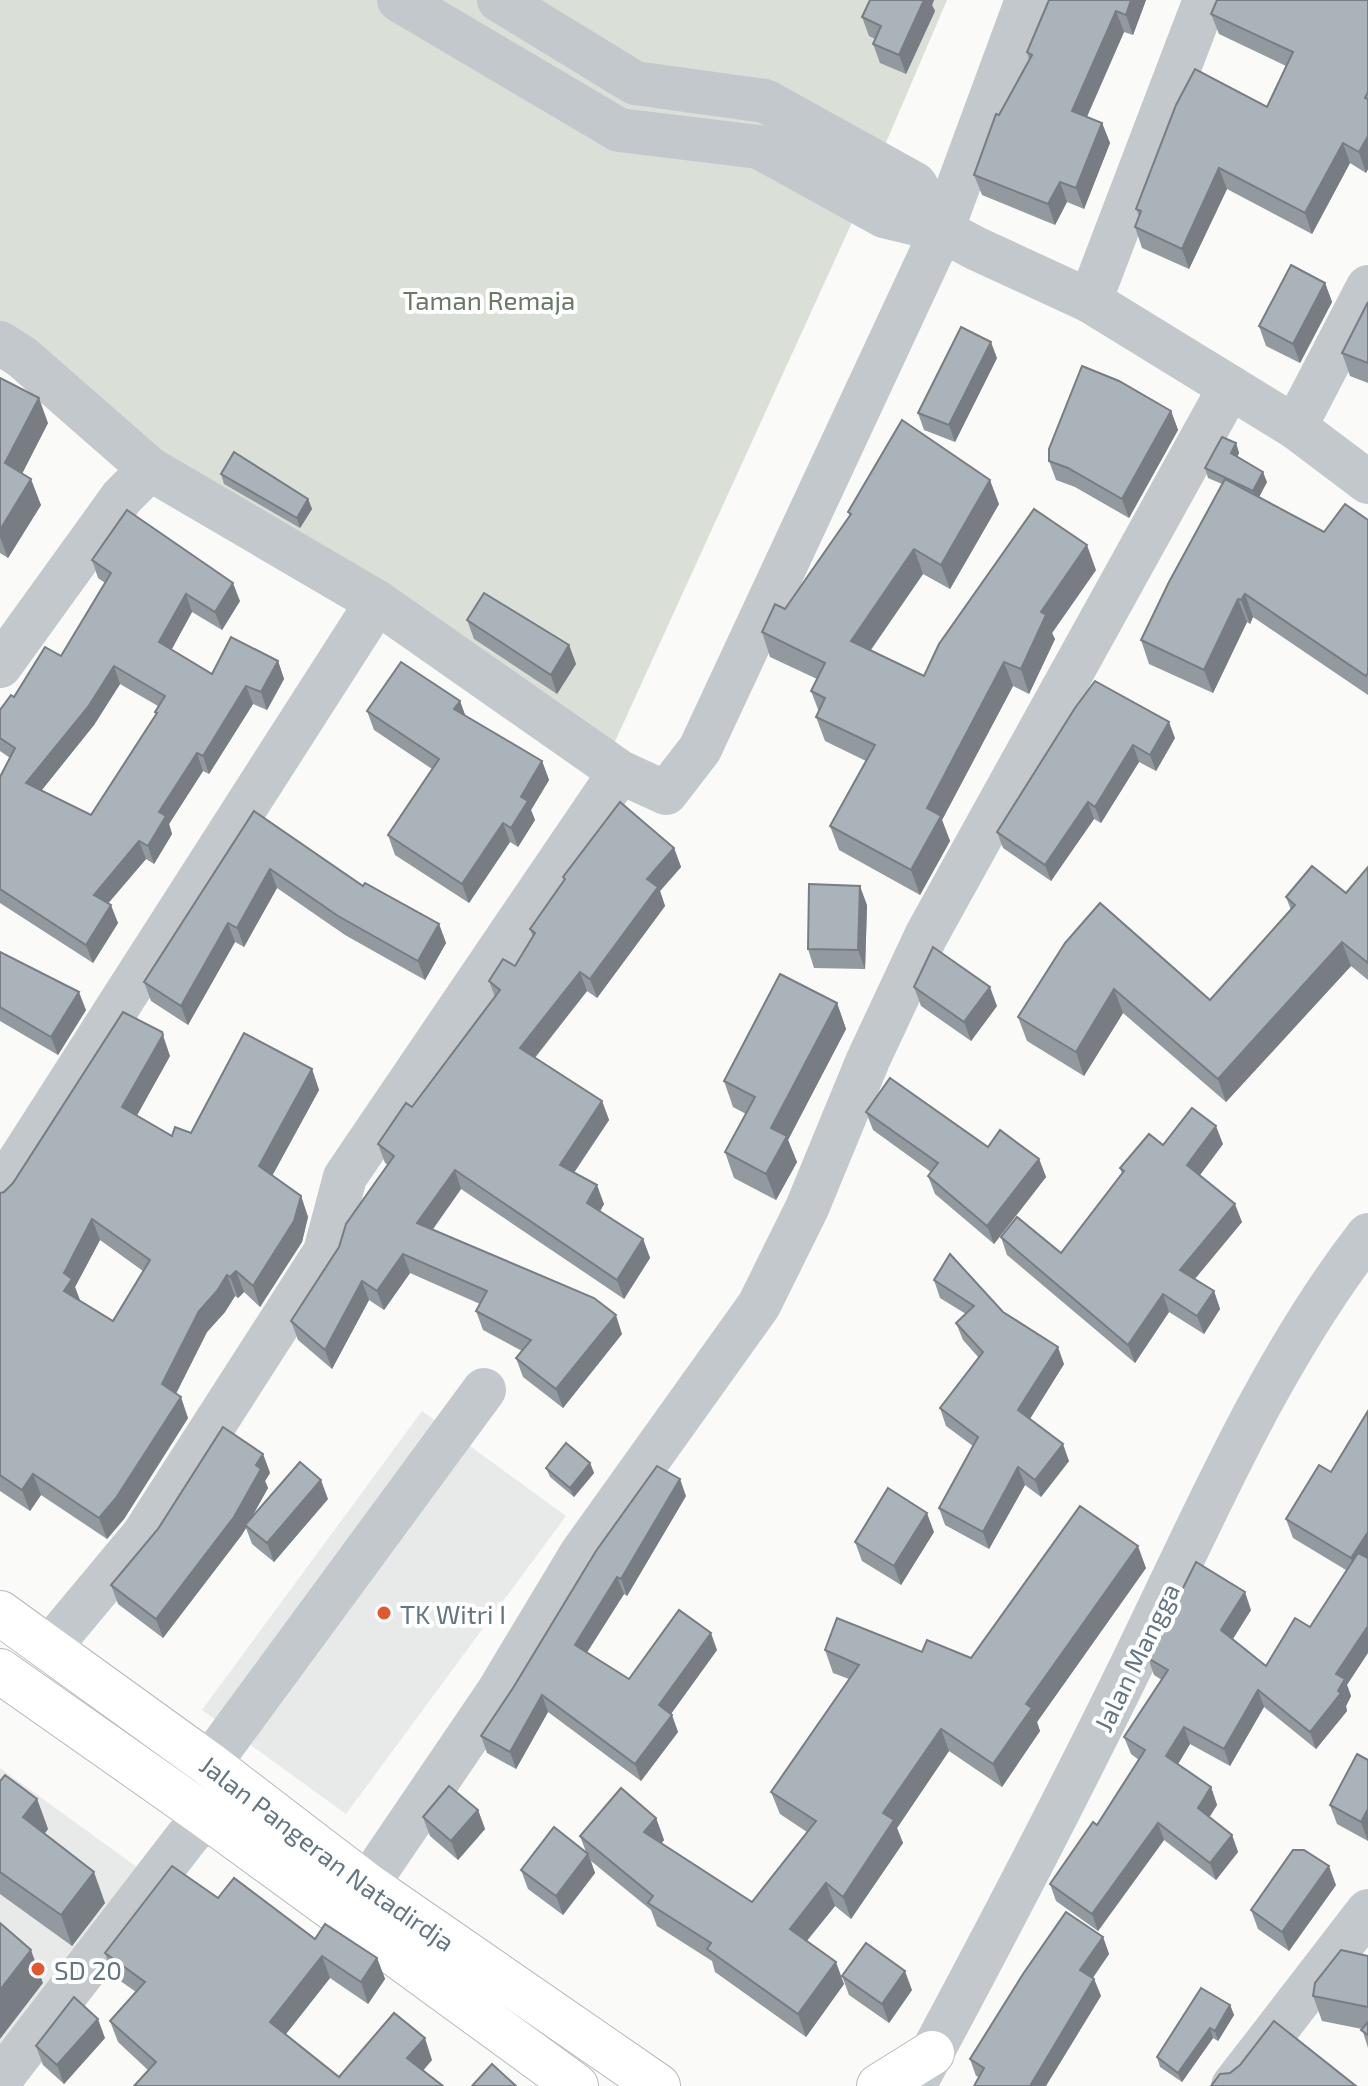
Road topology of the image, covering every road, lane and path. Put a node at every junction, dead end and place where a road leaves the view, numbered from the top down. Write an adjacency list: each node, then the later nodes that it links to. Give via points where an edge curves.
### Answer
1 (399, 0): 5 (street, via 619,130 759,147 884,216)
2 (499, 0): 5 (street, via 635,83 765,101 915,184)
3 (1027, 0): 5 (street)
4 (1205, 0): 7 (street)
5 (942, 230): 7 (street); 15 (street, via 700,749 666,793)
6 (1368, 287): 10 (street)
7 (1090, 301): 9 (street)
8 (0, 343): 11 (street)
9 (1230, 387): 10 (street); 24 (street, via 926,936 759,1305 581,1554 498,1692)
10 (1295, 427): 12 (street)
11 (150, 469): 13 (street); 14 (street, via 122,497)
12 (1368, 482)
13 (377, 602): 15 (street); 16 (street)
14 (0, 666)
15 (620, 772): 20 (street, via 345,1177 325,1252 144,1534)
16 (0, 1191)
17 (1368, 1235): 26 (street, Jalan Mangga, via 1335,1277 1243,1436 1070,1792)
18 (484, 1390): 22 (street)
19 (0, 1613): 20 (main road, Jalan Pangeran Natadirdja)
20 (49, 1648): 22 (main road, Jalan Pangeran Natadirdja)
21 (0, 1671): 23 (main road, Jalan Pangeran Natadirdja)
22 (209, 1764): 24 (main road, Jalan Pangeran Natadirdja)
23 (206, 1816): 27 (street); 28 (main road, Jalan Pangeran Natadirdja)
24 (367, 1885): 29 (main road, Jalan Pangeran Natadirdja)
25 (1368, 1911): 31 (street)
26 (924, 2073): 30 (main road)
27 (0, 2080)
28 (576, 2086)
29 (658, 2086)
30 (879, 2086)
31 (1233, 2086)

